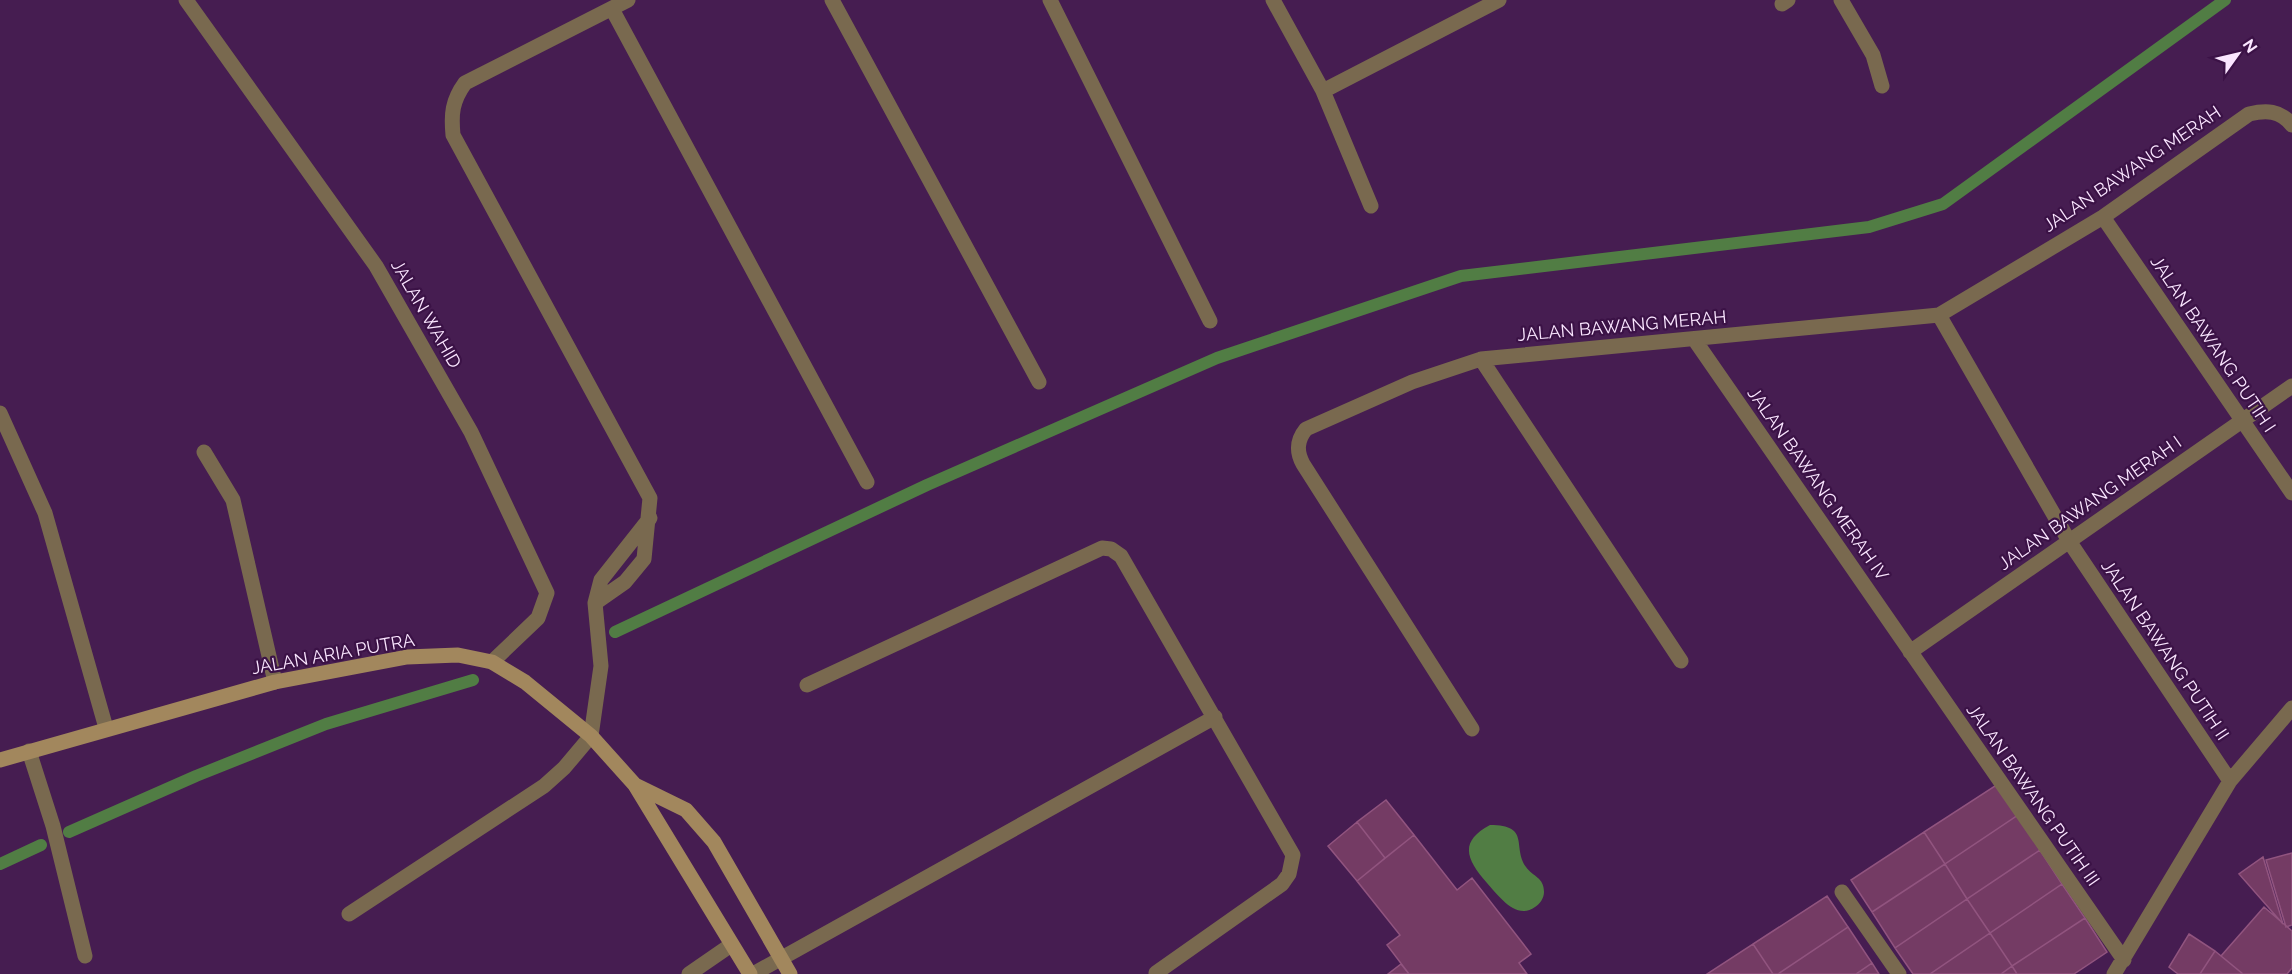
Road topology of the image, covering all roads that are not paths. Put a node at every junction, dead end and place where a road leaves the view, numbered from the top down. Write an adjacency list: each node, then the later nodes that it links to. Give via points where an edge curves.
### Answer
1 (186, 0): 31 (street, JALAN WAHID, via 376,266 471,432 547,593 538,618)
2 (628, 0): 9 (street)
3 (832, 0): 19 (street)
4 (1050, 0): 16 (street)
5 (1273, 0): 11 (street)
6 (1499, 0): 8 (street)
7 (1841, 0): 10 (street, via 1873,55)
8 (1482, 4): 11 (street)
9 (612, 9): 24 (street); 26 (street, via 465,83 455,97 451,114 453,135 650,498)
10 (1882, 86)
11 (1323, 91): 13 (street)
12 (2292, 125): 14 (street, JALAN BAWANG MERAH, via 2276,112 2248,114)
13 (1371, 206)
14 (2103, 217): 15 (street, JALAN BAWANG MERAH); 22 (street, JALAN BAWANG PUTIH I)
15 (1939, 315): 17 (street, JALAN BAWANG MERAH); 27 (street, JALAN BAWANG PUTIH II)
16 (1210, 321)
17 (1694, 339): 18 (street, JALAN BAWANG MERAH); 29 (street, JALAN BAWANG MERAH IV)
18 (1481, 359): 30 (street); 37 (street, JALAN BAWANG MERAH, via 1412,382 1319,421 1302,434 1298,448 1303,464)
19 (1040, 382)
20 (2292, 386): 22 (street, JALAN BAWANG MERAH I)
21 (0, 412): 36 (street, via 45,513)
22 (2242, 420): 25 (street, JALAN BAWANG PUTIH I); 27 (street, JALAN BAWANG MERAH I)
23 (204, 452): 32 (street, via 232,500)
24 (867, 482)
25 (2292, 493)
26 (650, 518): 28 (street, via 608,568); 28 (street, via 644,559 625,582)
27 (2068, 541): 29 (street, JALAN BAWANG MERAH I); 41 (street, JALAN BAWANG PUTIH II)
28 (595, 603): 38 (street, via 601,666)
29 (1910, 652): 48 (street, JALAN BAWANG PUTIH III)
30 (1680, 661)
31 (495, 663): 32 (main road, JALAN ARIA PUTRA, via 458,655 407,657); 38 (main road, JALAN ARIA PUTRA, via 525,682)
32 (275, 682): 36 (main road, JALAN ARIA PUTRA)
33 (807, 684): 35 (street, via 1102,548 1121,556)
34 (2292, 708): 41 (street)
35 (1215, 717): 47 (street); 49 (street, via 1289,846 1292,864 1282,884)
36 (106, 728): 39 (main road, JALAN ARIA PUTRA)
37 (1472, 729)
38 (591, 736): 42 (main road, JALAN ARIA PUTRA); 44 (street, via 544,786)
39 (29, 751): 40 (main road, JALAN ARIA PUTRA); 46 (street, via 53,826)
40 (0, 760)
41 (2230, 781): 48 (street)
42 (635, 785): 45 (main road, JALAN ARIA PUTRA); 47 (main road, JALAN ARIA PUTRA, via 686,810 714,842)
43 (1842, 892): 53 (street)
44 (349, 914)
45 (731, 945): 50 (street); 51 (main road, JALAN ARIA PUTRA)
46 (85, 957)
47 (780, 958): 51 (street); 52 (main road, JALAN ARIA PUTRA)
48 (2124, 960): 54 (street)
49 (1156, 973)
50 (689, 974)
51 (752, 974)
52 (790, 974)
53 (1899, 974)
54 (2114, 974)

